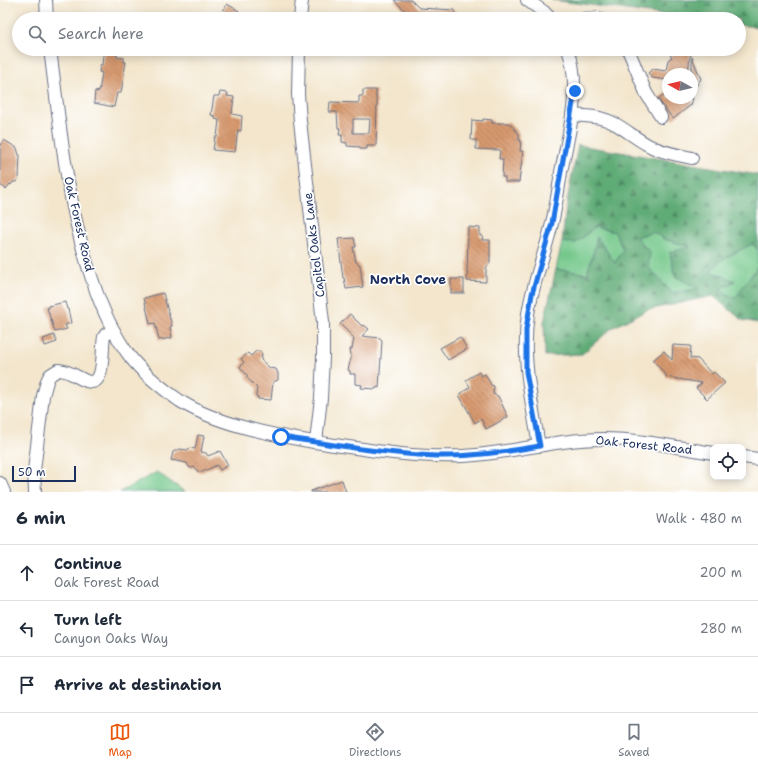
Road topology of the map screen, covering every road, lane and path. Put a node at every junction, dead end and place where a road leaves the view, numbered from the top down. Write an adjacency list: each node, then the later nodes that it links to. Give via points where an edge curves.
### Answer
1 (46, 0): 4 (street)
2 (302, 0): 5 (street)
3 (527, 0): 6 (street)
4 (47, 12)
5 (301, 12)
6 (544, 12)
7 (51, 56): 14 (street, Oak Forest Road, via 71,203 97,295)
8 (299, 56): 15 (street, Capitol Oaks Lane, via 300,121 323,322 322,398)
9 (571, 56): 11 (street, via 575,91)
10 (631, 56): 12 (street, via 646,93)
11 (572, 116): 13 (street, via 599,118 622,126 650,146); 16 (street, via 550,233 532,294 526,329 526,372)
12 (661, 117)
13 (692, 158)
14 (114, 331): 15 (street, Oak Forest Road, via 132,358 149,377 196,410 258,431); 22 (street, via 106,334 104,338 101,373 95,380 85,381 68,371 58,370 50,375 47,381 34,471)
15 (316, 442): 16 (street, Oak Forest Road, via 436,456 489,454)
16 (540, 446): 17 (street, Oak Forest Road, via 602,440 638,442)
17 (710, 453)
18 (746, 457): 19 (street)
19 (758, 459)
20 (0, 483): 21 (street)
21 (4, 492)
22 (35, 492)

